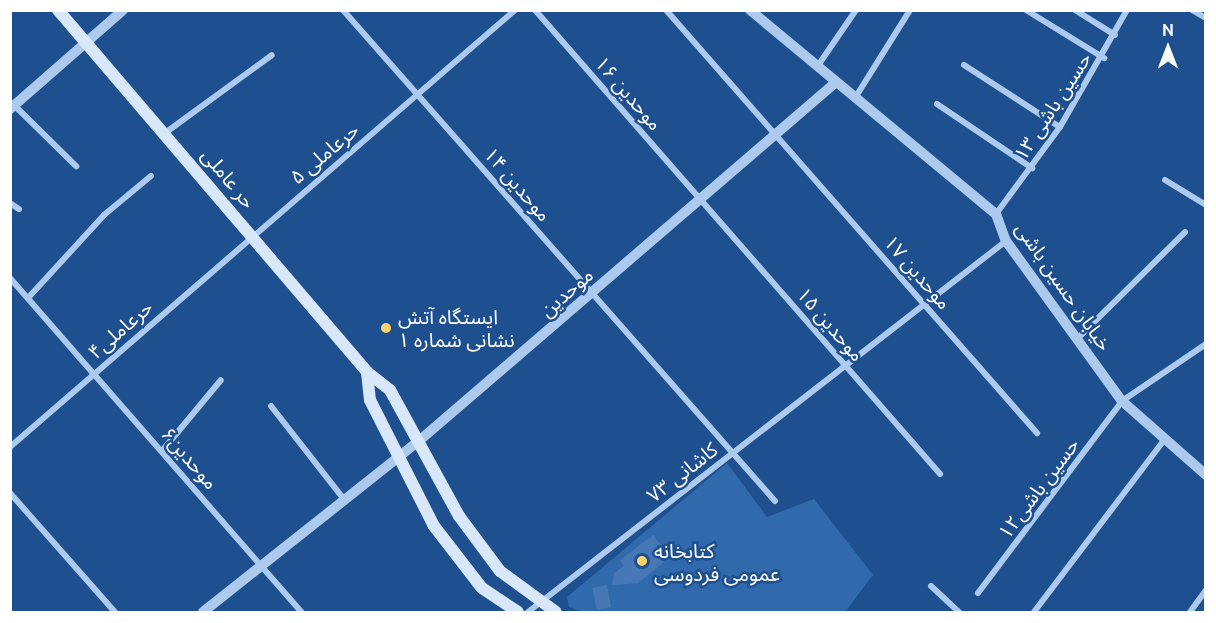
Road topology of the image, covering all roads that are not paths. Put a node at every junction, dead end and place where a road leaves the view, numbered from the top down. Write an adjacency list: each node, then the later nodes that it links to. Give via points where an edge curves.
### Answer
1 (58, 10): 16 (main road, حر عاملی)
2 (123, 10): 16 (street)
3 (343, 10): 22 (street, موحدین ۱۴)
4 (515, 10): 22 (street, حرعاملی ۵)
5 (535, 10): 33 (street, موحدین ۱۶)
6 (666, 10): 28 (street, موحدین ۱۷)
7 (856, 10): 20 (street)
8 (910, 10): 23 (street)
9 (1026, 10): 18 (street)
10 (1075, 10): 15 (street)
11 (1127, 10): 15 (street, حسین باشی ۱۳)
12 (1192, 10): 14 (street)
13 (754, 12): 20 (street, خیابان حسین باشی)
14 (1206, 18)
15 (1115, 35): 18 (street, حسین باشی ۱۳)
16 (87, 43): 25 (street); 27 (main road, حر عاملی)
17 (272, 55): 27 (street)
18 (1104, 58): 26 (street, حسین باشی ۱۳)
19 (964, 65): 26 (street)
20 (817, 67): 21 (street, خیابان حسین باشی)
21 (835, 83): 23 (street, خیابان حسین باشی); 28 (street, موحدین)
22 (418, 95): 39 (street, حرعاملی ۵); 42 (street, موحدین ۱۴)
23 (854, 98): 37 (street, خیابان حسین باشی)
24 (937, 104): 30 (street)
25 (13, 108): 29 (street)
26 (1060, 127): 30 (street, حسین باشی ۱۳)
27 (165, 133): 39 (main road, حر عاملی)
28 (774, 133): 33 (street, موحدین); 44 (street, موحدین ۱۷)
29 (76, 166)
30 (1032, 168): 37 (street, حسین باشی ۱۳)
31 (151, 176): 43 (street, via 104,215)
32 (1165, 180): 35 (street)
33 (698, 197): 42 (street, موحدین); 47 (street, موحدین ۱۵)
34 (10, 203): 36 (street)
35 (1206, 205)
36 (20, 209)
37 (996, 214): 40 (street, خیابان حسین باشی)
38 (1185, 232): 45 (street)
39 (252, 236): 48 (main road, حر عاملی); 49 (street, حرعاملی۴)
40 (1006, 241): 44 (street, کاشانی ۷۳); 45 (street, خیابان حسین باشی)
41 (10, 278): 43 (street, موحدین۶)
42 (593, 294): 54 (street, موحدین); 58 (street, موحدین ۱۴)
43 (28, 298): 49 (street, موحدین۶)
44 (924, 305): 47 (street, کاشانی ۷۳); 53 (street, موحدین ۱۷)
45 (1077, 339): 51 (street, خیابان حسین باشی)
46 (1206, 344): 51 (street, حسین باشی۱۲)
47 (846, 366): 58 (street, کاشانی ۷۳); 60 (street, موحدین ۱۵)
48 (367, 372): 54 (main road, حر عاملی, via 390,390); 59 (main road, via 370,400)
49 (95, 373): 56 (street, حرعاملی۴); 57 (street, موحدین۶)
50 (221, 380): 57 (street)
51 (1122, 401): 55 (street, خیابان حسین باشی); 68 (street, حسین باشی۱۲)
52 (271, 406): 63 (street)
53 (1037, 433)
54 (420, 440): 59 (street, موحدین); 69 (main road, حر عاملی, via 459,516 500,571)
55 (1164, 440): 61 (street, خیابان حسین باشی); 77 (street)
56 (10, 447)
57 (162, 451): 65 (street, موحدین۶)
58 (734, 453): 64 (street, موحدین ۱۴); 69 (street, کاشانی ۷۳)
59 (400, 456): 63 (street, موحدین); 73 (main road, via 434,526 482,588)
60 (940, 474)
61 (1206, 475)
62 (10, 493): 70 (street)
63 (343, 498): 65 (street, موحدین)
64 (775, 501)
65 (261, 564): 71 (street, موحدین); 72 (street, موحدین۶)
66 (931, 586): 76 (street)
67 (1206, 590): 78 (street)
68 (978, 593)
69 (538, 603): 74 (street, کاشانی ۷۳); 75 (main road, حر عاملی)
70 (116, 612)
71 (203, 612)
72 (301, 612)
73 (518, 612)
74 (528, 612)
75 (555, 612)
76 (959, 612)
77 (1034, 612)
78 (1190, 612)

